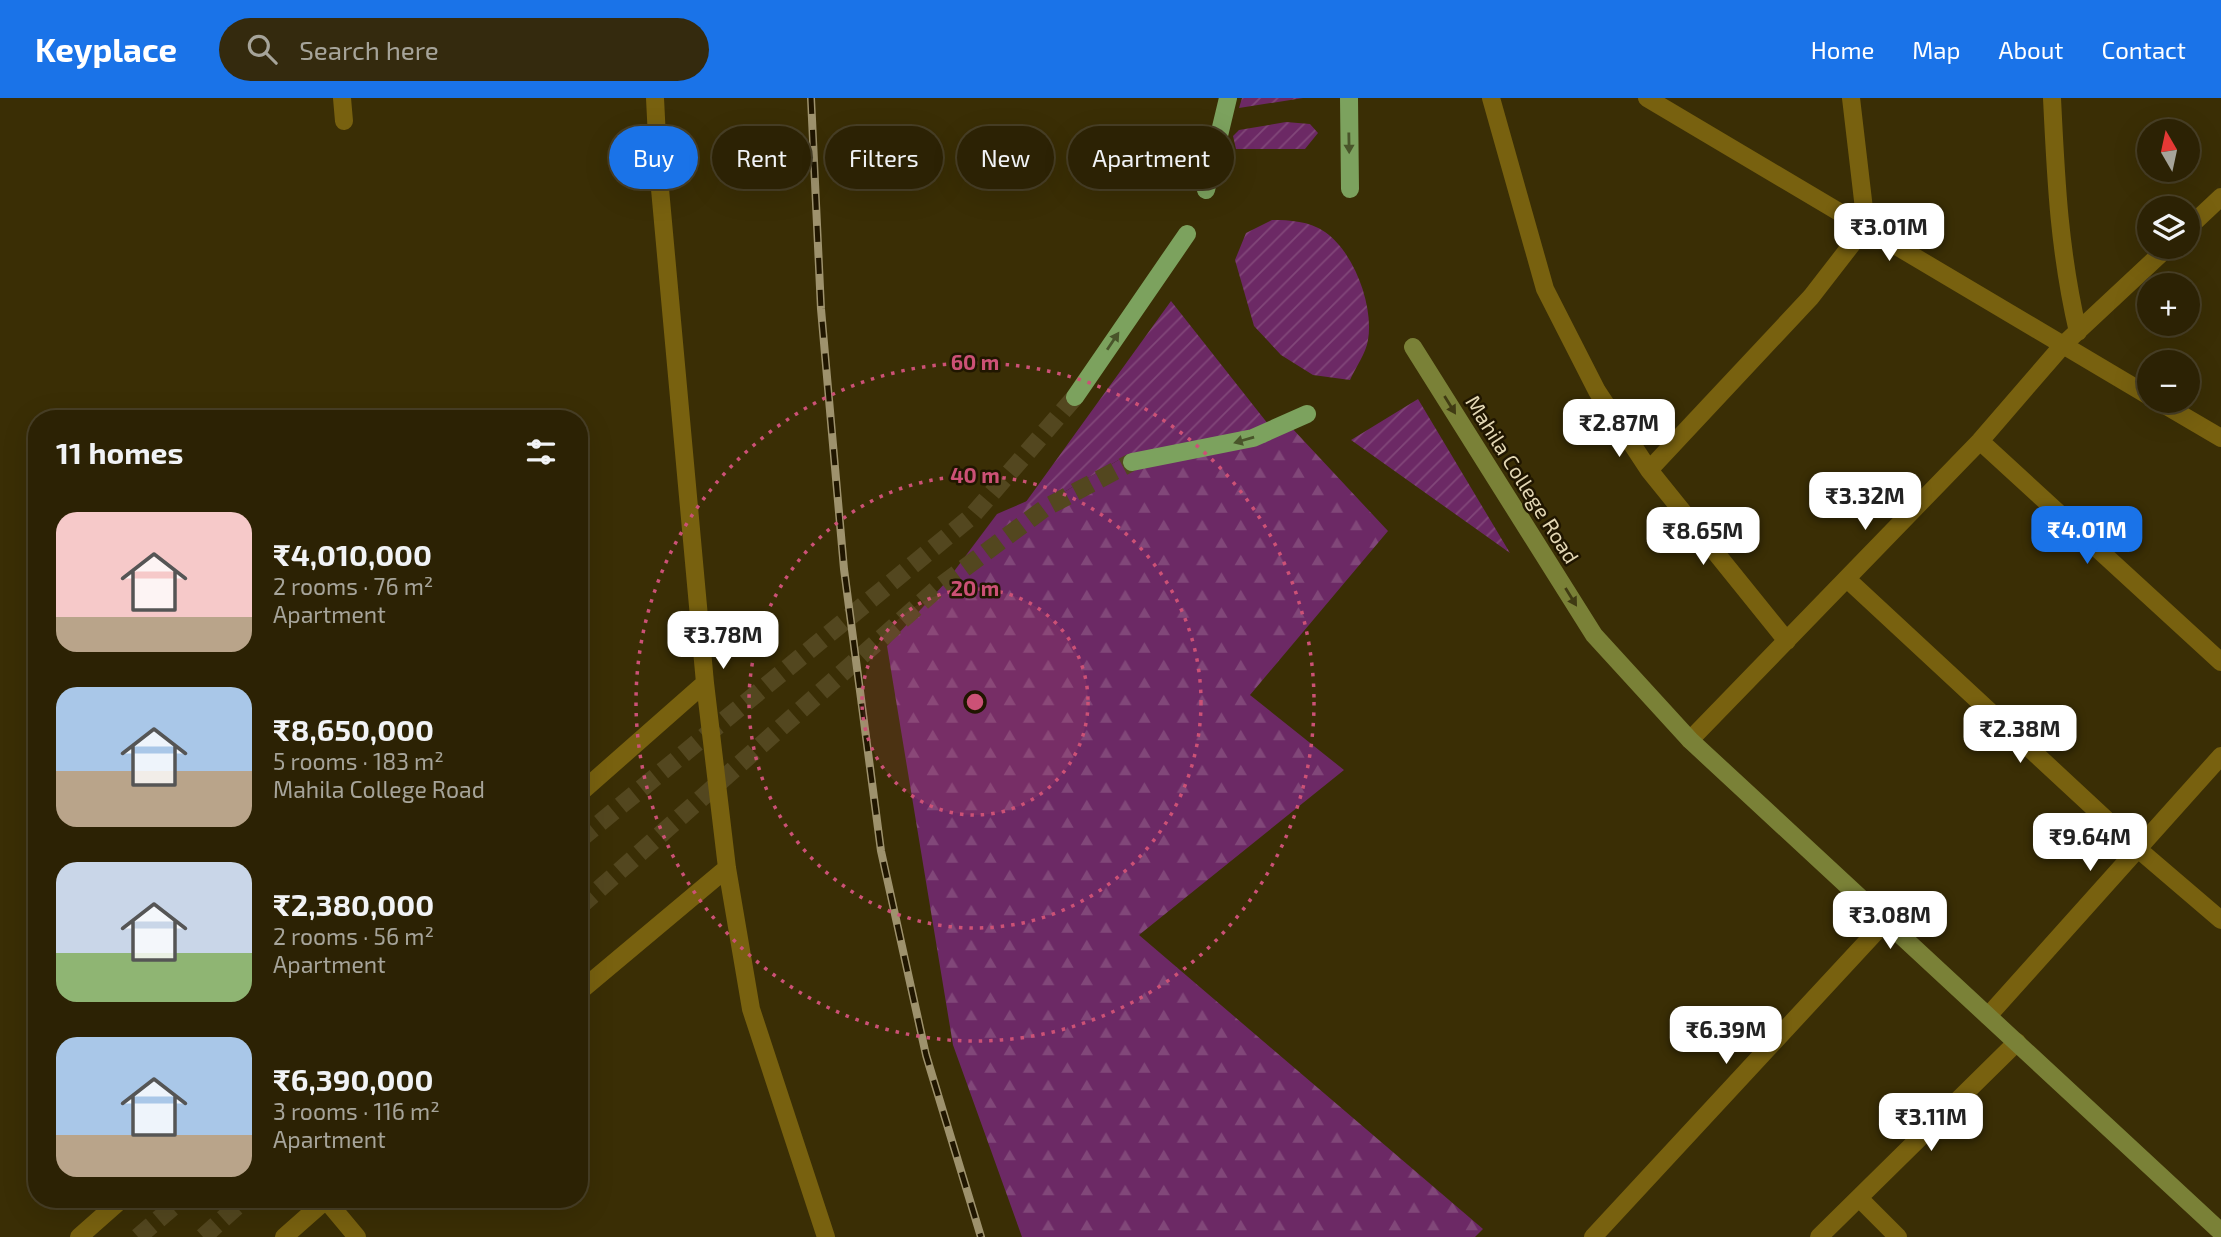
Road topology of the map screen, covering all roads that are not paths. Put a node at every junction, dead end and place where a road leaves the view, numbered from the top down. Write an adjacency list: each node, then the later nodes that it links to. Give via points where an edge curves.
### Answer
1 (342, 98): 9 (street)
2 (655, 98): 31 (street)
3 (1228, 98): 11 (main road)
4 (1349, 98): 10 (main road, one-way to 10)
5 (1491, 98): 27 (street, via 1545,289 1597,391)
6 (1647, 98): 14 (street)
7 (1852, 98): 14 (street)
8 (2052, 98): 17 (street, via 2059,230)
9 (344, 121)
10 (1350, 189)
11 (1206, 190)
12 (2221, 197): 13 (street)
13 (2200, 217)
14 (1866, 226): 18 (street); 27 (street, via 1811,297)
15 (1187, 234): 21 (main road, one-way to 15)
16 (2155, 259): 17 (street)
17 (2078, 331): 18 (street)
18 (2063, 345): 20 (street); 25 (street)
19 (1413, 347): 32 (main road, Mahila College Road, one-way to 32, via 1594,635)
20 (2137, 389)
21 (1075, 397)
22 (2178, 413): 24 (street)
23 (1307, 414): 26 (main road, one-way to 26, via 1242,441)
24 (2221, 438)
25 (1980, 441): 28 (street); 30 (street)
26 (1132, 462)
27 (1649, 470): 29 (street)
28 (1847, 579): 29 (street); 35 (street)
29 (1787, 641): 32 (street)
30 (2221, 662)
31 (705, 683): 34 (street); 36 (street)
32 (1690, 740): 38 (main road, Mahila College Road)
33 (2221, 756): 35 (street)
34 (588, 786)
35 (2138, 849): 37 (street); 40 (street)
36 (727, 868): 39 (street); 50 (street, via 751,1009)
37 (2221, 920)
38 (1886, 921): 40 (main road, Mahila College Road); 51 (street)
39 (588, 984)
40 (1989, 1016): 41 (main road, Mahila College Road)
41 (2017, 1042): 42 (street); 46 (main road, Mahila College Road)
42 (1858, 1198): 52 (street); 53 (street)
43 (112, 1208): 47 (street)
44 (316, 1208): 48 (street)
45 (333, 1208): 49 (street)
46 (2220, 1235)
47 (79, 1237)
48 (284, 1237)
49 (357, 1237)
50 (825, 1237)
51 (1593, 1237)
52 (1819, 1237)
53 (1898, 1237)

